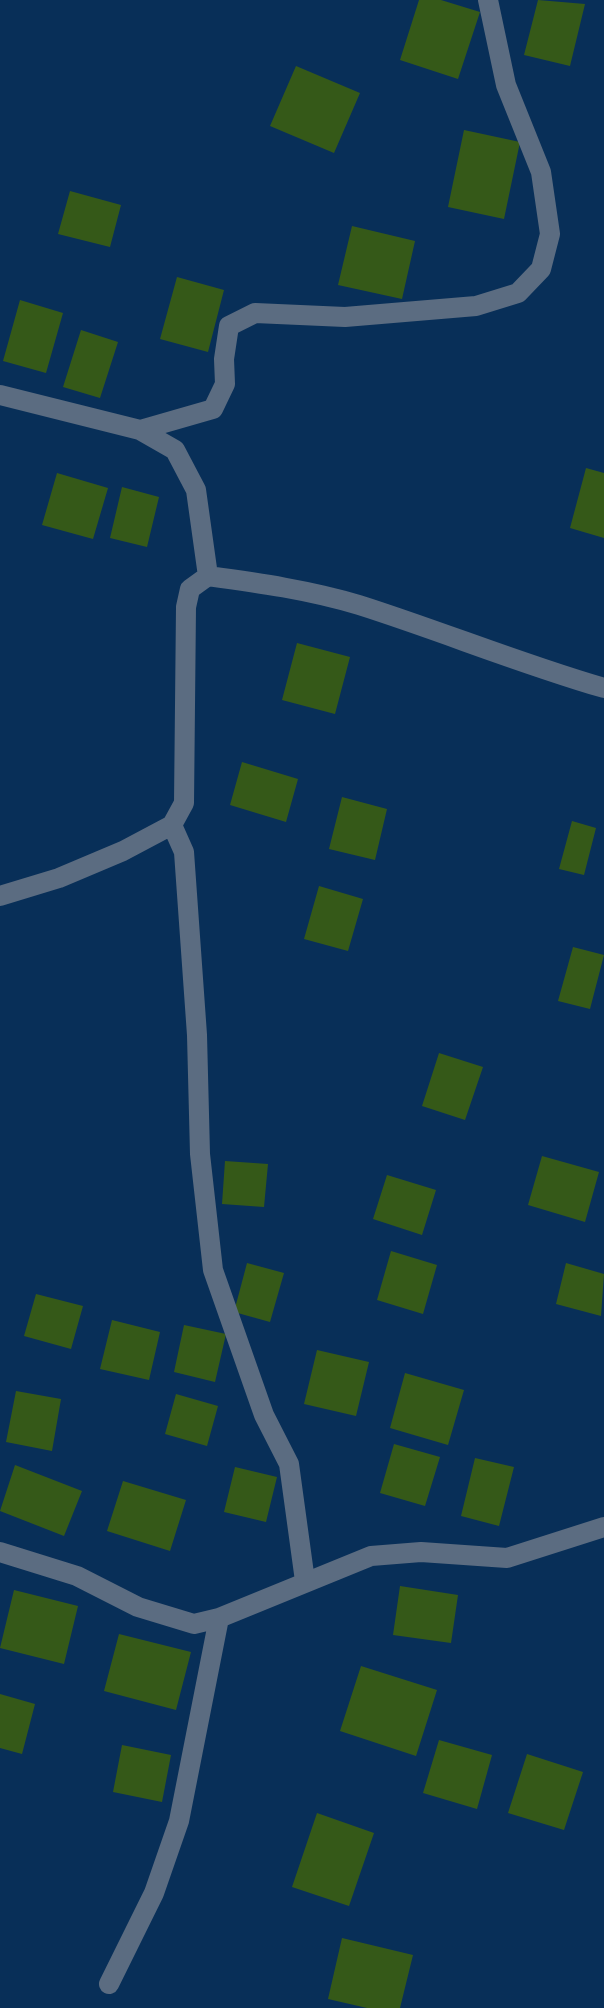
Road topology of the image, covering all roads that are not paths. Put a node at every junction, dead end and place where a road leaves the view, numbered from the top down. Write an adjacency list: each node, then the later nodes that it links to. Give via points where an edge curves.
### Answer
1 (488, 0): 3 (street, via 506,85 541,172 550,234 541,269 518,293 476,306 345,317 255,313 229,326 225,384 213,409)
2 (0, 395): 3 (street)
3 (140, 430): 4 (street, via 175,450 196,490)
4 (208, 576): 5 (street, via 360,605); 6 (street, via 190,589 186,607 184,803)
5 (604, 688)
6 (172, 825): 7 (street, via 59,878); 10 (street, via 184,852 200,1154 213,1270 264,1415 289,1464)
7 (0, 896)
8 (604, 1527): 10 (street, via 507,1558 421,1552 371,1556)
9 (0, 1552): 11 (street, via 77,1576 138,1607 194,1624)
10 (305, 1581): 11 (street)
11 (219, 1618): 12 (street, via 179,1821 154,1893)
12 (109, 1984)

